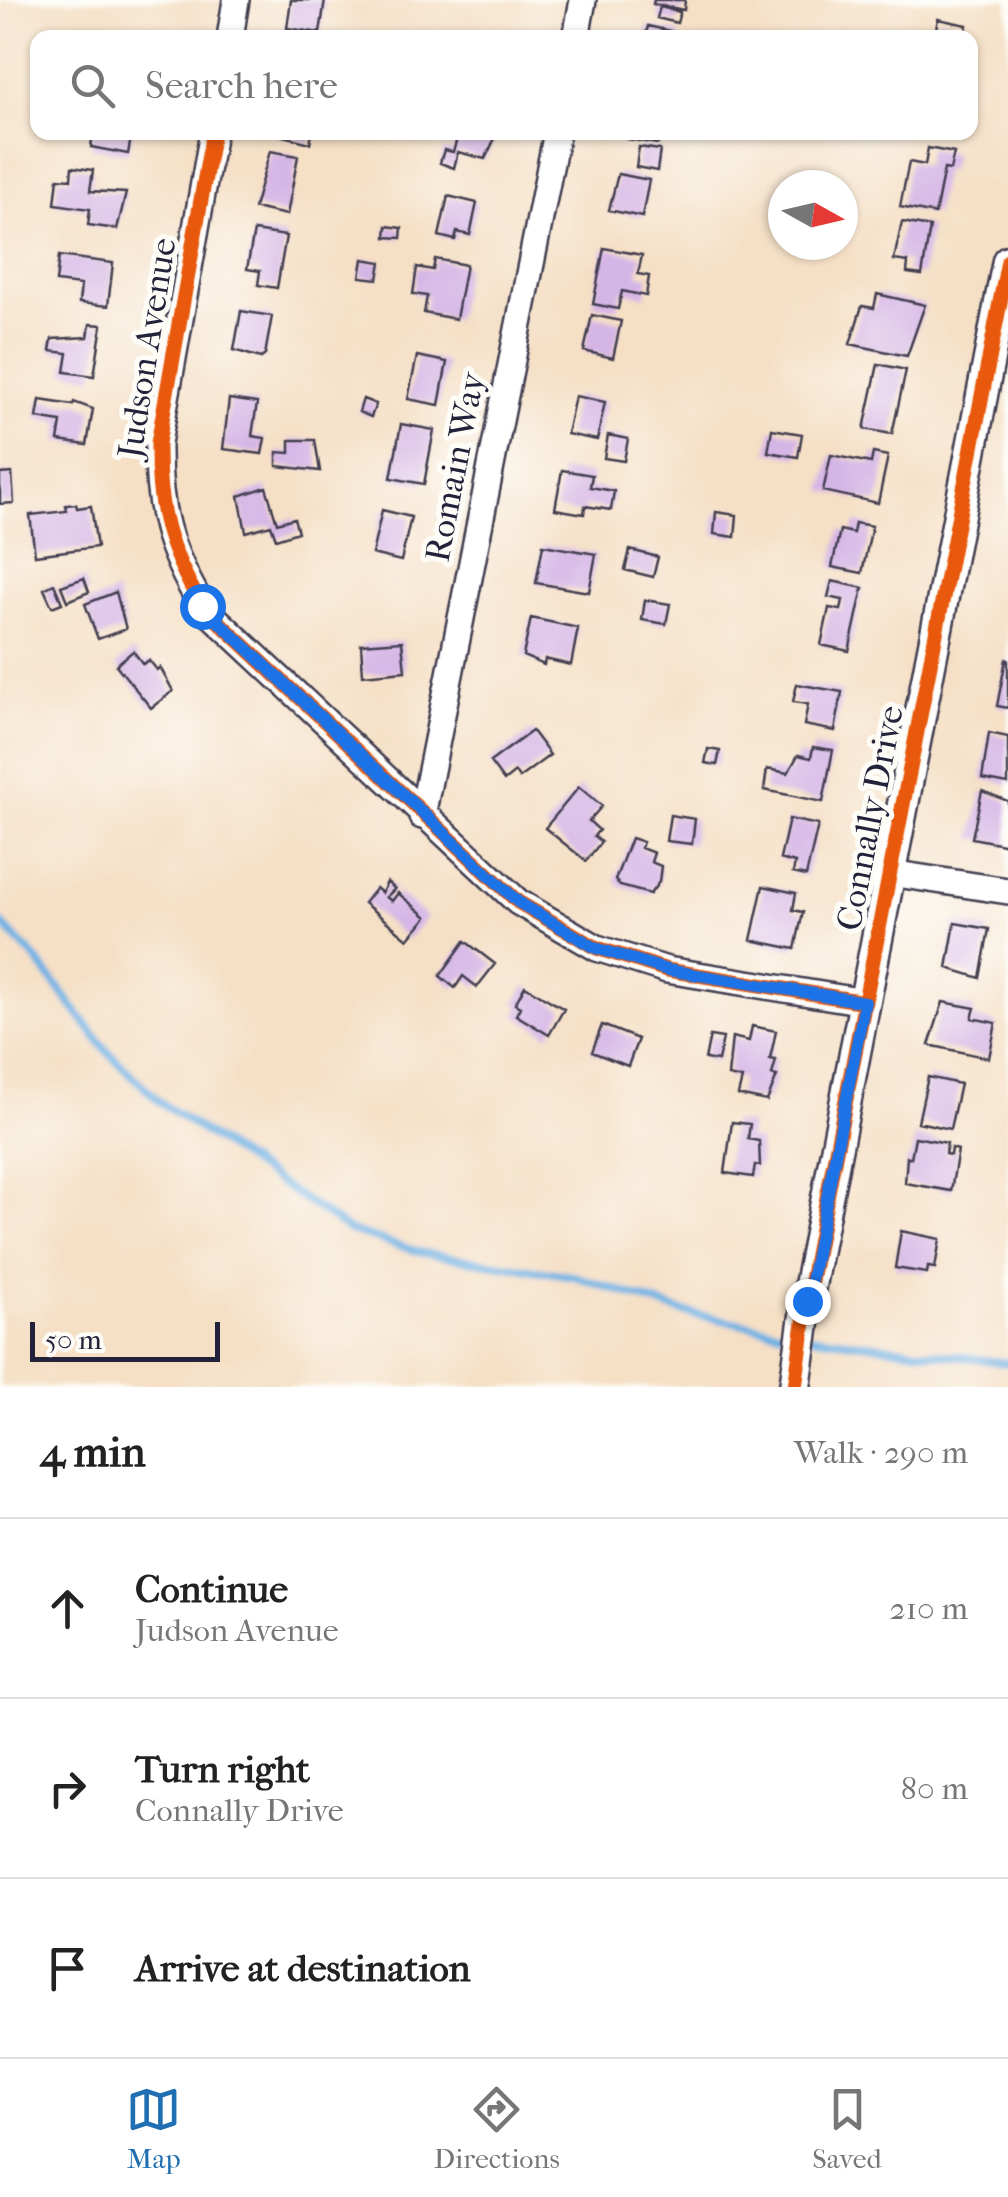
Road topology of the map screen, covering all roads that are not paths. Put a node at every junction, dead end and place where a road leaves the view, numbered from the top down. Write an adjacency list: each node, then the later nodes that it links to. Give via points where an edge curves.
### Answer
1 (236, 0): 3 (street)
2 (583, 0): 4 (street)
3 (231, 30)
4 (577, 30)
5 (212, 140): 9 (street, Judson Avenue, via 158,443 157,494 173,556 202,606)
6 (555, 140): 9 (street, Romain Way)
7 (1008, 261): 8 (street, Connally Drive)
8 (1004, 308): 10 (street, Connally Drive)
9 (422, 816): 12 (street, Judson Avenue, via 518,902 596,948 667,970)
10 (890, 873): 11 (street); 12 (street, Connally Drive)
11 (1008, 891)
12 (865, 1002): 13 (street, Connally Drive)
13 (795, 1387)

